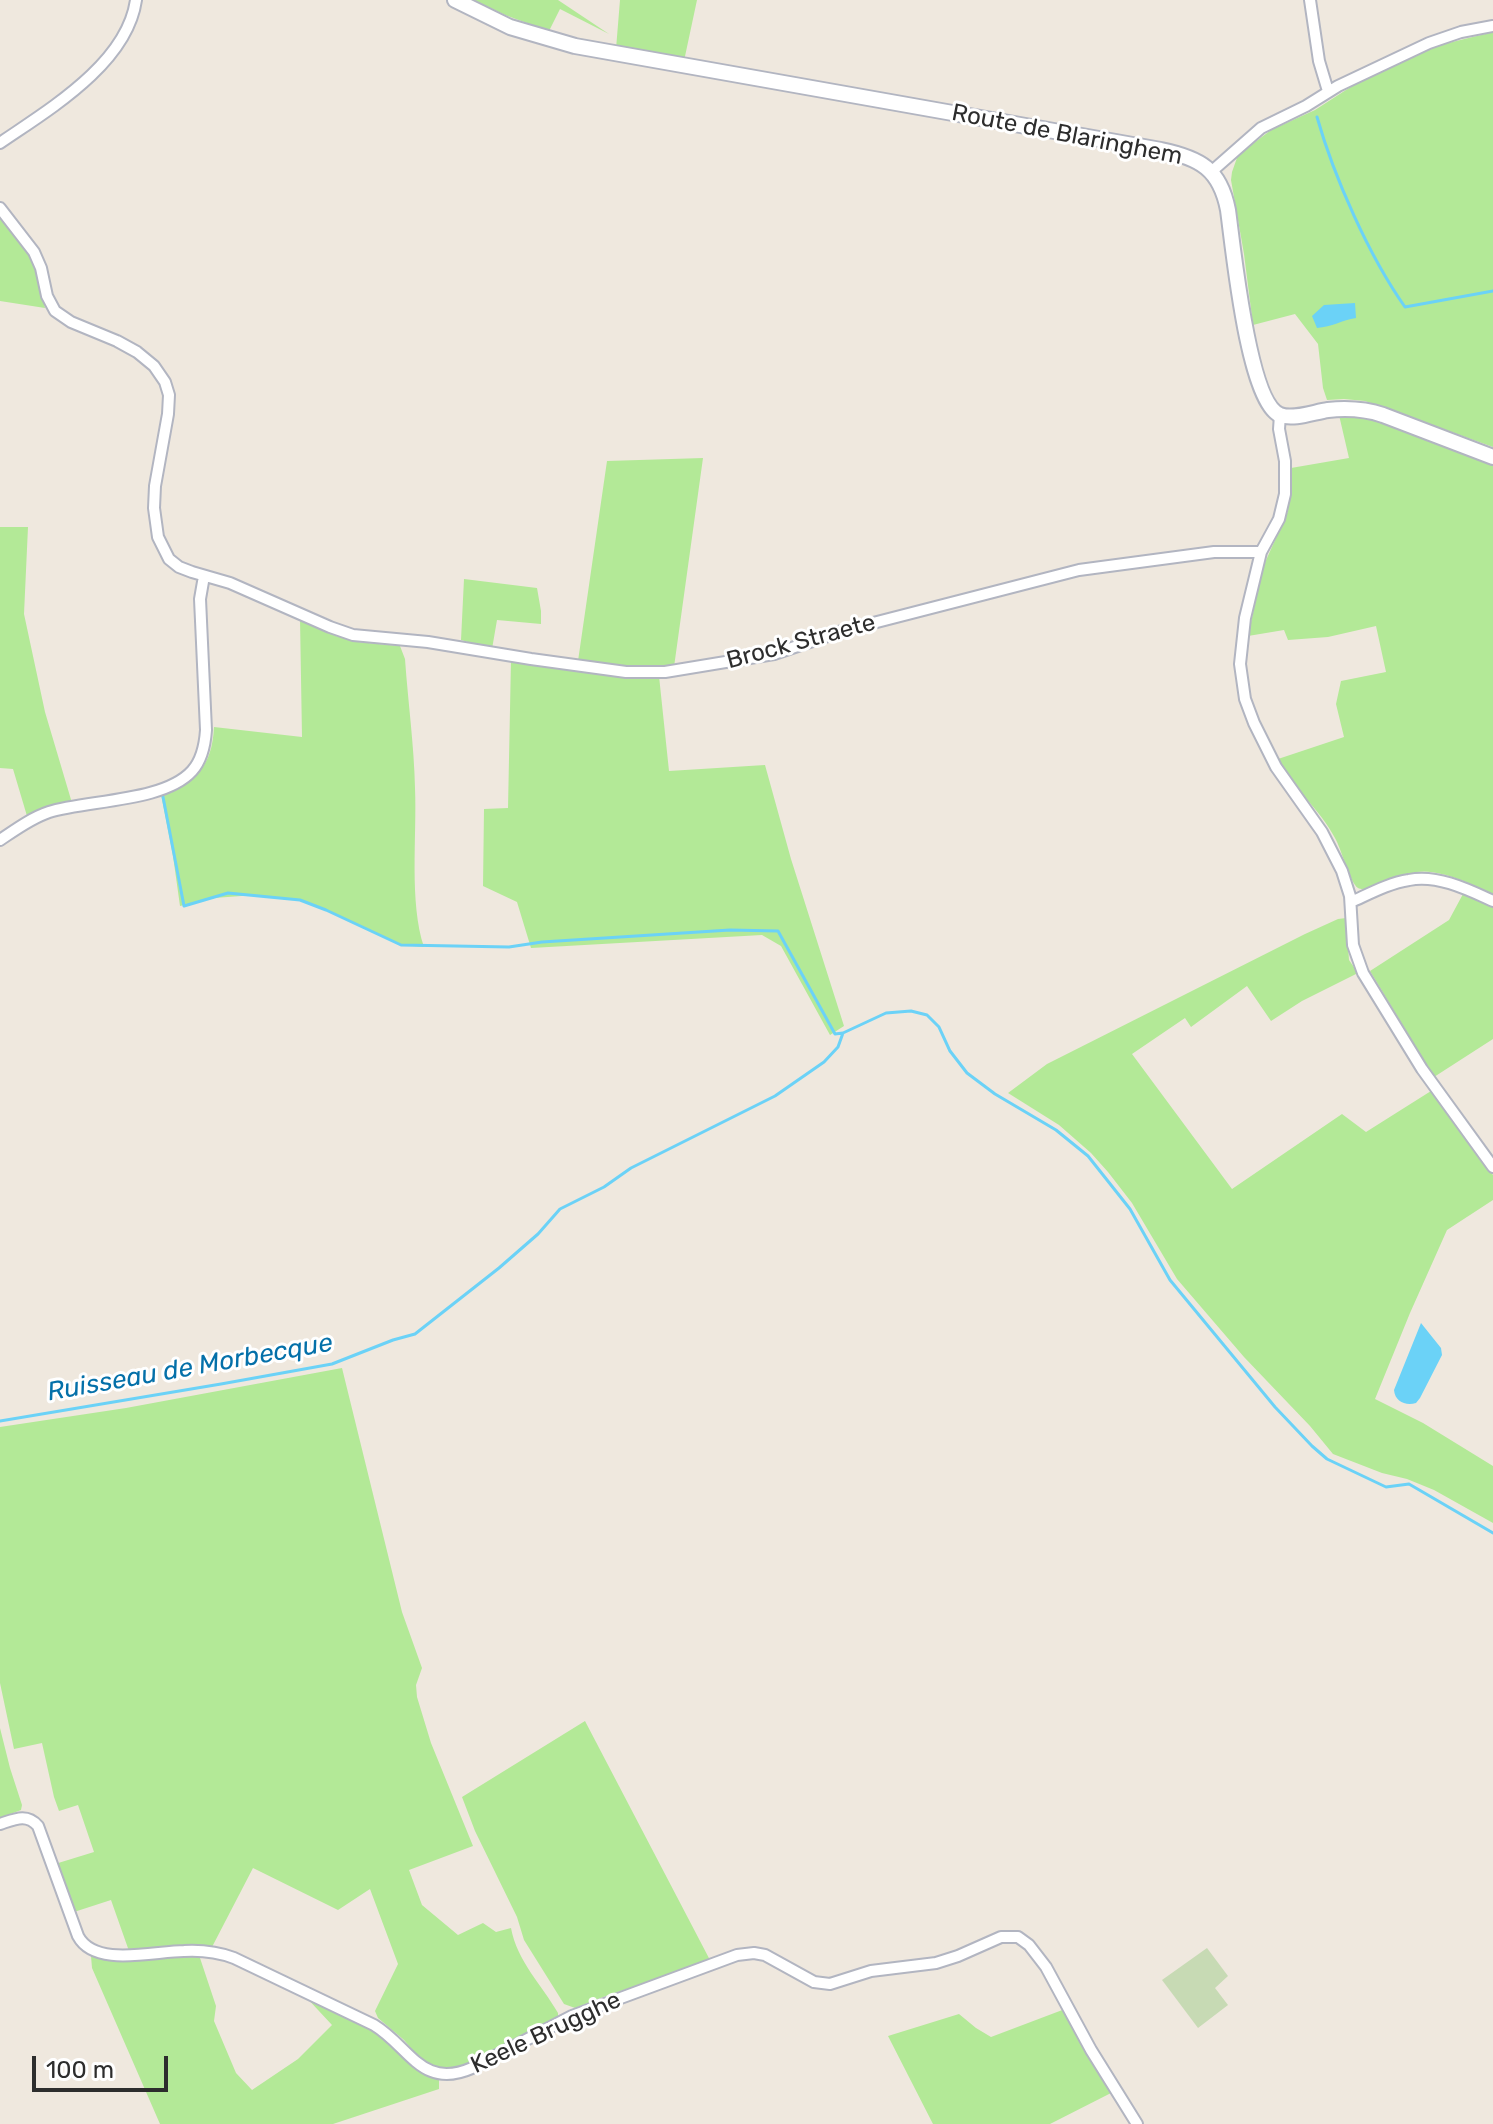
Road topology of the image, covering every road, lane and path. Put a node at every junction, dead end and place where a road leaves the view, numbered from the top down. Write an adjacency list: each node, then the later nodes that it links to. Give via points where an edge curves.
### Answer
1 (136, 0): 6 (street, via 122,35 94,73)
2 (455, 0): 7 (street, Route de Blaringhem, via 563,44 1161,150 1192,159)
3 (1310, 0): 5 (street)
4 (1493, 26): 5 (street, via 1429,43)
5 (1328, 91): 7 (street, via 1261,128)
6 (0, 143)
7 (1211, 172): 9 (street, Route de Blaringhem, via 1226,202 1253,367 1269,406)
8 (0, 208): 12 (street, Brock Straete, via 34,252 55,311 137,352 165,382 169,408 155,492 156,527 169,559)
9 (1280, 415): 10 (street, via 1367,411); 11 (street, via 1284,501)
10 (1493, 457)
11 (1261, 552): 12 (street, Brock Straete, via 1188,554 1079,570 842,631 767,656 644,673 361,636); 15 (street, via 1242,638 1245,699 1276,767 1334,853)
12 (204, 576): 13 (street, via 200,599 206,730 195,767 178,782 145,793 45,813)
13 (0, 840)
14 (1493, 901): 15 (street, via 1419,879)
15 (1351, 902): 16 (street, via 1353,945 1363,973 1422,1069)
16 (1493, 1167)
17 (0, 1824): 18 (street, Keele Brugghe, via 23,1817 38,1826 78,1936 88,1949 127,1955 209,1951 234,1958 374,2025 420,2066 444,2075 472,2068 572,2016 737,1955 765,1955 814,1982 830,1984 871,1971 936,1963 1001,1937 1018,1937 1050,1974)
18 (1137, 2124)

